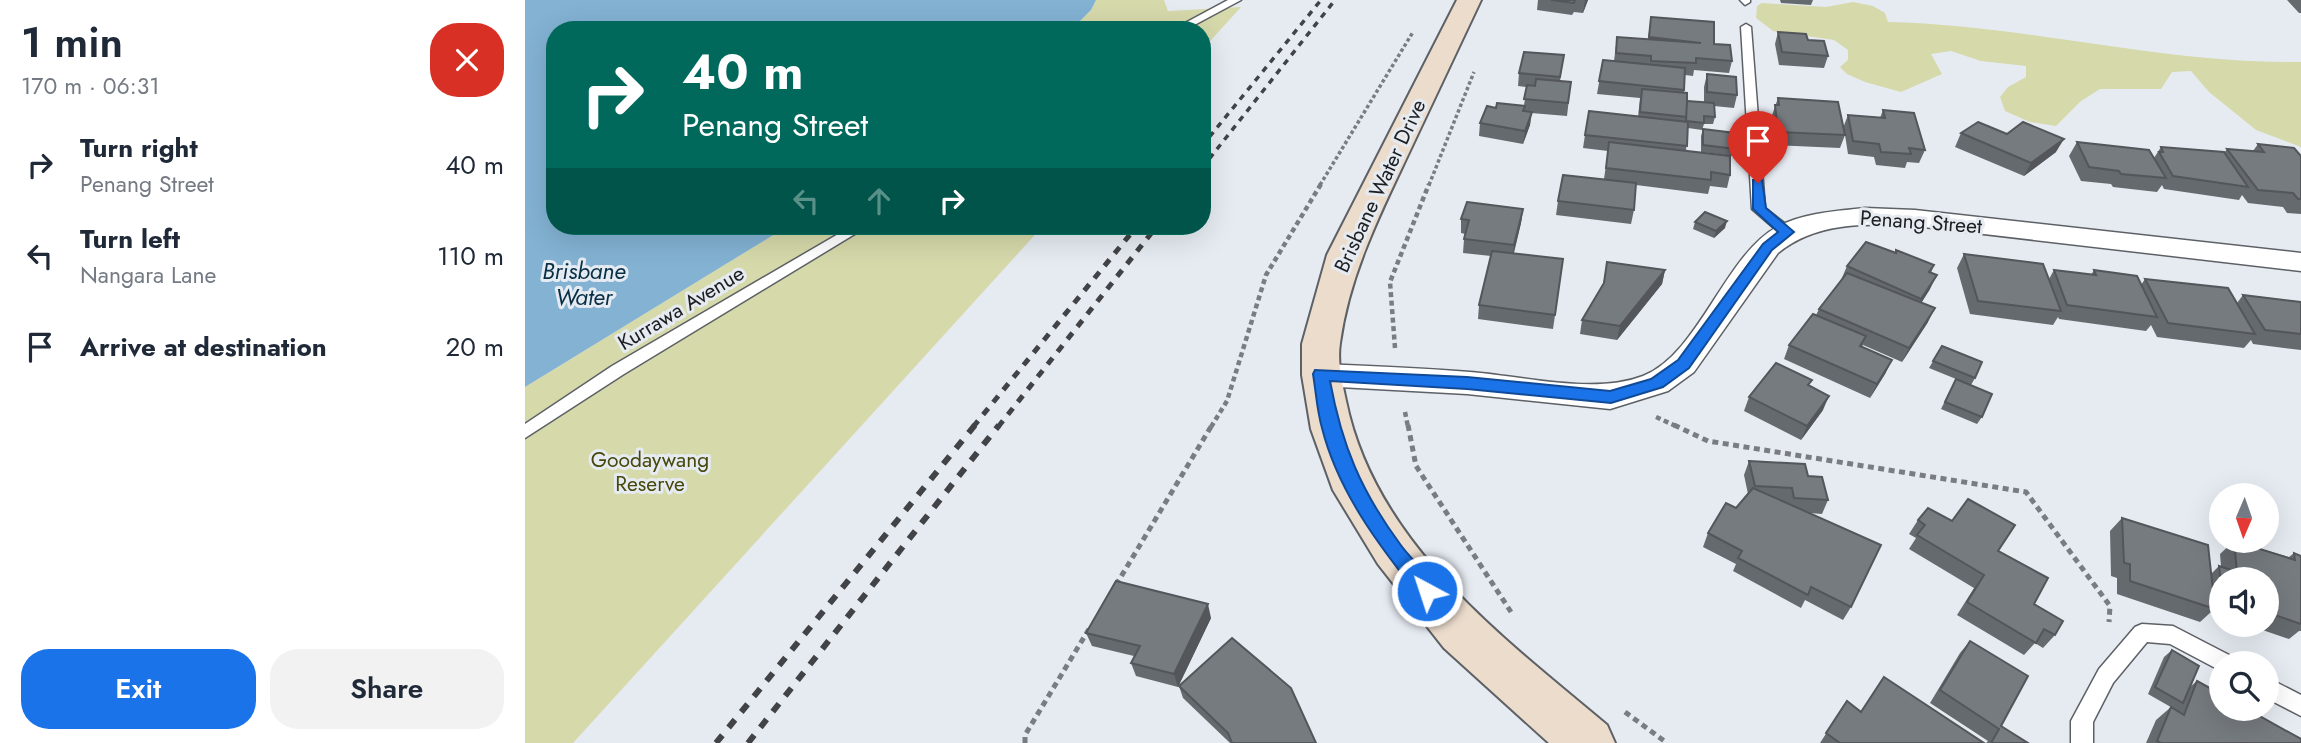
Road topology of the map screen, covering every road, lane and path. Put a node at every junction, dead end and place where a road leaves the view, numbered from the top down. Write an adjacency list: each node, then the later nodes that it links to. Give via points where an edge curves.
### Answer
1 (1236, 0): 3 (lane)
2 (1469, 0): 10 (main road, Brisbane Water Drive, via 1344,254 1321,344)
3 (1195, 21)
4 (1419, 23): 14 (path, via 1266,275 1227,401)
5 (1747, 27): 7 (lane, via 1759,209)
6 (1477, 64): 11 (path, via 1390,282)
7 (1787, 232): 9 (street, Penang Street, via 1865,216 1915,218); 12 (street, Penang Street, via 1767,247 1683,364 1657,383)
8 (846, 235): 13 (lane, Kurrawa Avenue, via 618,370)
9 (2301, 261)
10 (1321, 374): 11 (street, Penang Street); 23 (main road, Brisbane Water Drive, via 1331,429 1355,490 1394,551 1461,632)
11 (1398, 379): 12 (street, Penang Street); 15 (path, via 1416,466)
12 (1611, 397): 18 (path, via 1708,441 2026,492 2110,606)
13 (525, 432)
14 (1112, 592)
15 (1512, 614)
16 (1090, 628): 22 (path, via 1025,735)
17 (2209, 655): 18 (lane, via 2173,635 2142,634)
18 (2106, 676): 25 (lane, via 2082,721)
19 (2279, 694): 21 (lane)
20 (1616, 704): 24 (path)
21 (2301, 706)
22 (1025, 743)
23 (1588, 743)
24 (1667, 743)
25 (2082, 743)

